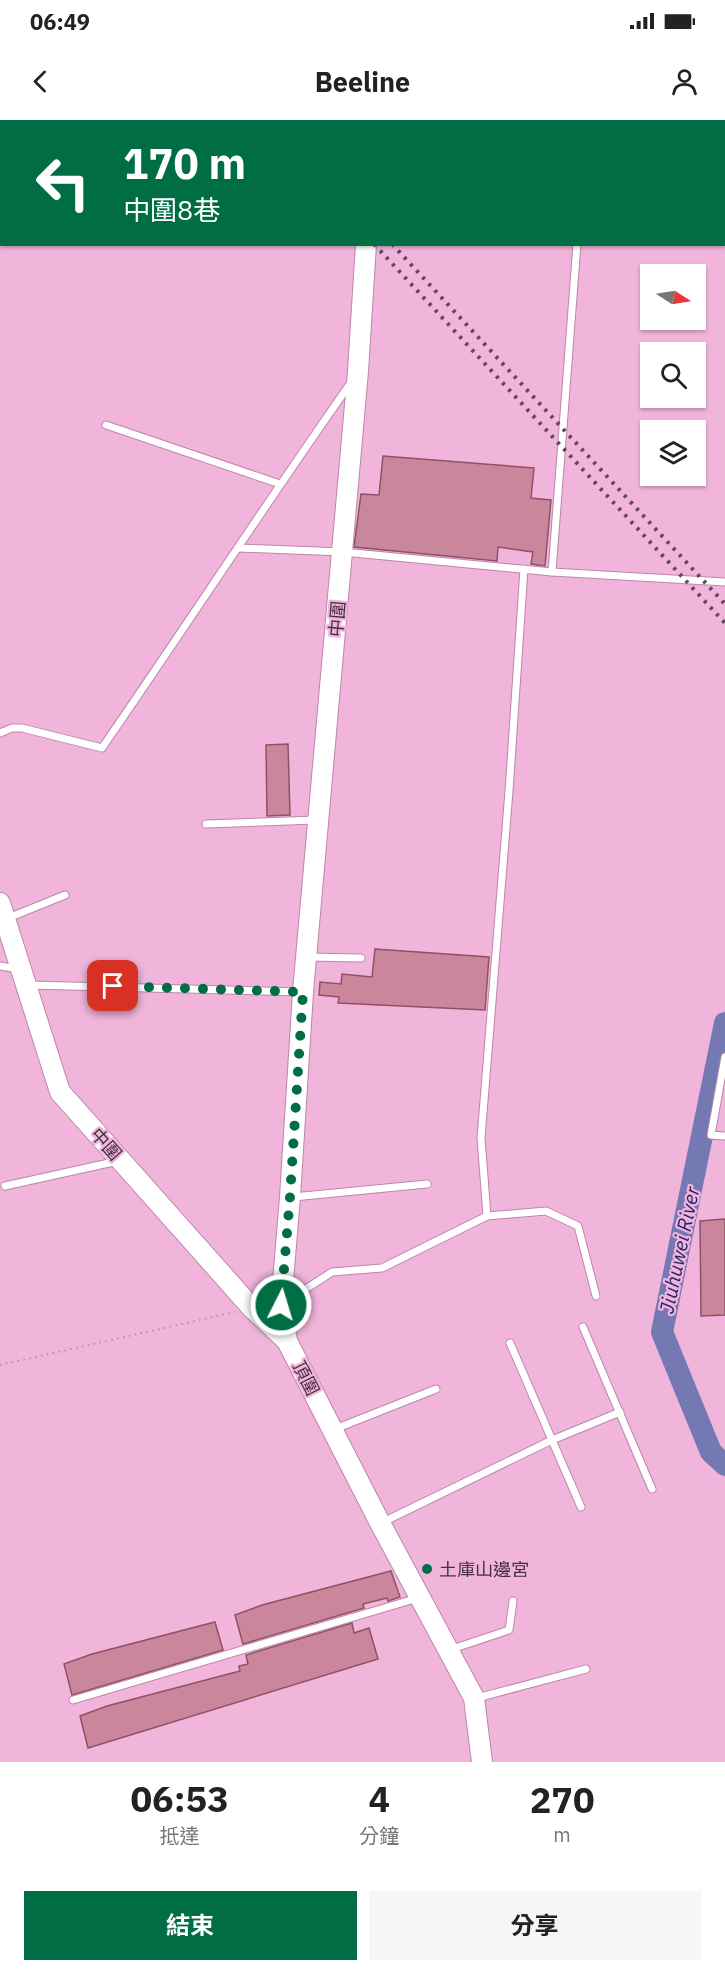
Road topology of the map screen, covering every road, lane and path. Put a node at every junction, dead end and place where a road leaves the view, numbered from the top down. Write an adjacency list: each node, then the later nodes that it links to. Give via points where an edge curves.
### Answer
1 (366, 246): 3 (street, 中圍)
2 (578, 246): 9 (lane)
3 (358, 371): 5 (lane); 7 (street, 中圍)
4 (106, 425): 5 (lane)
5 (280, 484): 6 (lane)
6 (238, 548): 7 (lane); 11 (lane, via 102,748 22,728)
7 (343, 552): 8 (lane); 12 (street, 中圍)
8 (524, 569): 9 (lane); 27 (lane, via 481,1138)
9 (552, 572): 10 (lane)
10 (725, 582)
11 (0, 733)
12 (318, 820): 13 (lane); 16 (street, 中圍)
13 (206, 824)
14 (65, 895): 15 (lane)
15 (3, 911): 19 (street, 中圍)
16 (306, 957): 17 (lane); 20 (street, 中圍)
17 (361, 958)
18 (0, 966): 19 (lane)
19 (24, 977): 20 (lane); 23 (street, 中圍, via 60,1092)
20 (303, 992): 26 (street, 頂圍)
21 (725, 1057): 22 (lane, via 711,1136)
22 (725, 1136)
23 (120, 1160): 25 (lane); 30 (street, 中圍)
24 (427, 1184): 26 (lane)
25 (4, 1186)
26 (290, 1197): 29 (street, 頂圍)
27 (487, 1216): 28 (lane, via 546,1211 578,1226); 29 (lane, via 382,1268 332,1272)
28 (596, 1296)
29 (281, 1305): 32 (street, 頂圍)
30 (252, 1308): 32 (street, 中圍); 34 (path)
31 (583, 1326): 36 (lane)
32 (287, 1341): 37 (street, 頂圍)
33 (510, 1343): 38 (lane)
34 (0, 1365)
35 (436, 1389): 37 (lane)
36 (620, 1412): 38 (lane); 39 (lane)
37 (332, 1430): 41 (street, 頂圍)
38 (552, 1440): 40 (lane); 41 (lane)
39 (652, 1489)
40 (580, 1506)
41 (380, 1523): 42 (street, 頂圍)
42 (420, 1597): 44 (street, 頂圍); 47 (lane)
43 (513, 1600): 44 (lane, via 509,1630)
44 (449, 1650): 46 (street, 頂圍)
45 (586, 1669): 46 (lane)
46 (474, 1698): 48 (street, 頂圍)
47 (73, 1700)
48 (482, 1762)

